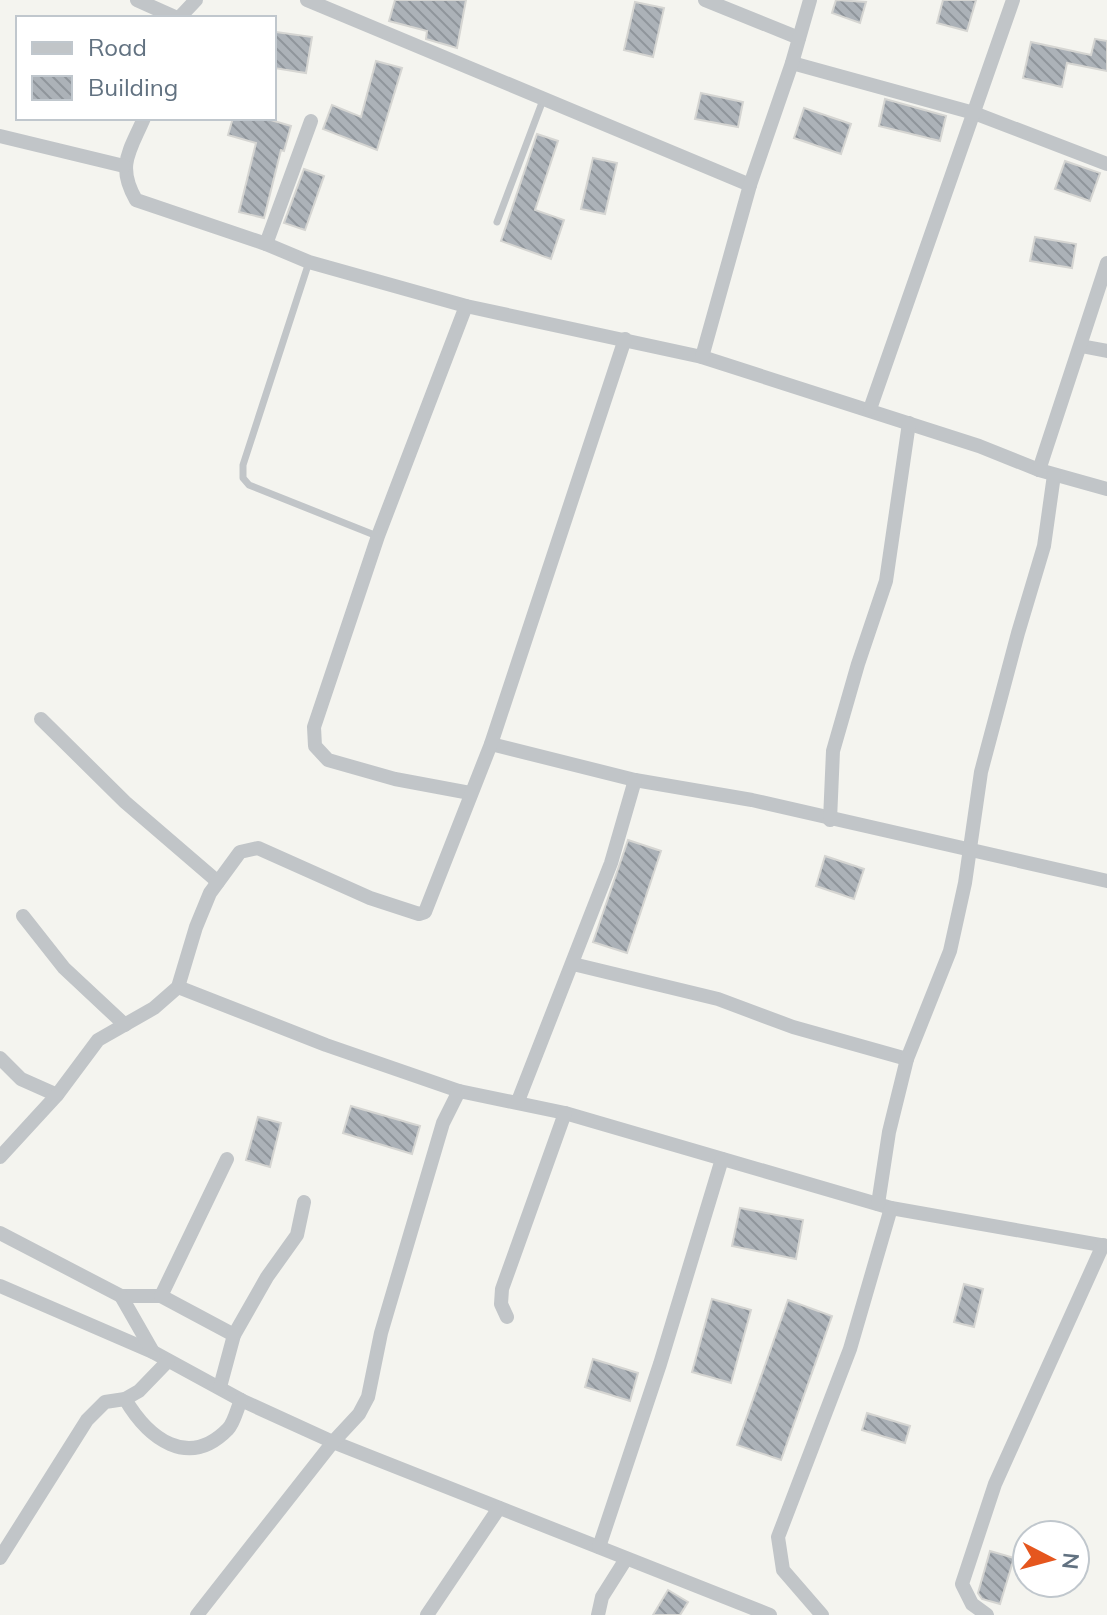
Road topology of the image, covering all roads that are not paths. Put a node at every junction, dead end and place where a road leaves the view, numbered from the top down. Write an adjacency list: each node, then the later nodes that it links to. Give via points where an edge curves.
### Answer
1 (137, 0): 7 (street)
2 (196, 0): 8 (street)
3 (307, 0): 11 (street)
4 (705, 0): 9 (street)
5 (810, 0): 9 (street)
6 (1013, 0): 12 (street)
7 (173, 16)
8 (180, 16)
9 (799, 38): 10 (street)
10 (792, 63): 12 (street); 18 (street)
11 (543, 100): 18 (street); 19 (lane)
12 (974, 113): 16 (street); 28 (street)
13 (143, 120): 17 (street)
14 (311, 121): 20 (street)
15 (0, 136): 17 (street)
16 (1107, 164)
17 (124, 166): 20 (street, via 136,200)
18 (750, 185): 27 (street)
19 (497, 222)
20 (266, 244): 21 (street)
21 (309, 262): 23 (street); 33 (lane, via 243,478 249,485)
22 (1107, 263): 25 (street)
23 (466, 306): 24 (street); 33 (street)
24 (625, 339): 27 (street); 35 (street)
25 (1081, 346): 26 (street); 30 (street)
26 (1107, 351)
27 (702, 357): 28 (street)
28 (870, 409): 29 (street)
29 (909, 423): 30 (street); 38 (street, via 886,581 833,751)
30 (1039, 470): 31 (street)
31 (1054, 475): 32 (street); 39 (street, via 1044,546 981,772)
32 (1107, 489)
33 (378, 536): 37 (street, via 314,727 315,746 328,760)
34 (41, 719): 41 (street, via 125,802)
35 (491, 744): 36 (street); 37 (street)
36 (635, 780): 38 (street); 43 (street)
37 (470, 793): 41 (street, via 422,914 370,898 258,848 240,852)
38 (830, 820): 39 (street)
39 (969, 849): 40 (street); 47 (street, via 950,951)
40 (1107, 881)
41 (218, 882): 44 (street, via 196,927)
42 (23, 916): 45 (street, via 64,968)
43 (573, 964): 47 (street, via 718,999); 50 (street)
44 (178, 987): 45 (street); 48 (street)
45 (125, 1025): 49 (street, via 98,1040)
46 (0, 1058): 49 (street, via 21,1079)
47 (907, 1059): 56 (street, via 889,1132)
48 (459, 1091): 50 (street); 69 (street, via 443,1123 381,1333 368,1397)
49 (57, 1095): 52 (street)
50 (518, 1101): 51 (street)
51 (565, 1113): 54 (street); 62 (street, via 502,1289)
52 (0, 1157)
53 (227, 1159): 61 (street)
54 (722, 1159): 56 (street); 71 (street)
55 (304, 1202): 63 (street, via 297,1235)
56 (884, 1206): 58 (street); 78 (street, via 850,1349 778,1537 783,1570)
57 (0, 1233): 60 (street)
58 (1105, 1246): 79 (street, via 995,1484 962,1584 972,1604)
59 (0, 1286): 64 (street)
60 (121, 1296): 61 (street); 64 (street)
61 (161, 1296): 63 (street)
62 (507, 1317)
63 (234, 1335): 66 (street)
64 (153, 1352): 65 (street)
65 (168, 1361): 66 (street); 67 (street)
66 (220, 1387): 68 (street)
67 (125, 1399): 68 (street, via 150,1433 189,1450 230,1428); 72 (street, via 105,1402 87,1420)
68 (241, 1400): 69 (street)
69 (333, 1442): 70 (street); 74 (street)
70 (499, 1508): 71 (street); 75 (street)
71 (599, 1547): 73 (street)
72 (0, 1558)
73 (626, 1559): 76 (street, via 602,1597); 77 (street)
74 (197, 1615)
75 (427, 1615)
76 (598, 1615)
77 (770, 1615)
78 (822, 1615)
79 (987, 1615)

